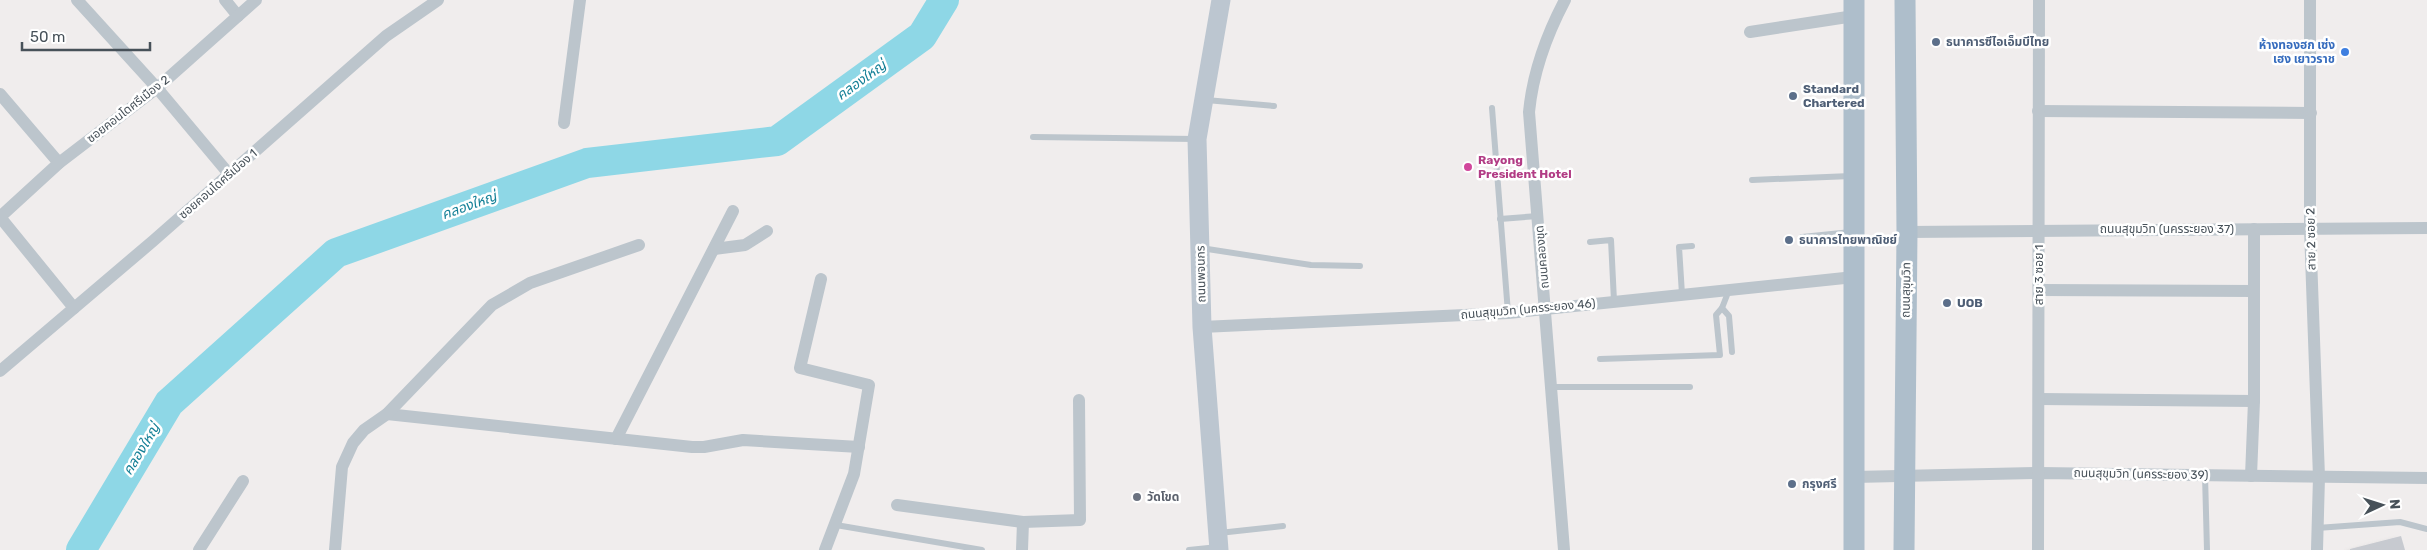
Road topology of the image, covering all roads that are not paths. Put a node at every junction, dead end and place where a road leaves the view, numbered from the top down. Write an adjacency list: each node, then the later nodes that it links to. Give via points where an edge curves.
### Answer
1 (77, 0): 14 (street)
2 (224, 0): 12 (street)
3 (256, 0): 12 (street, ซอยคอนโดศรีเมือง 2)
4 (438, 0): 25 (street, ซอยคอนโดศรีเมือง 1, via 386,36)
5 (580, 0): 21 (street)
6 (1221, 0): 16 (street, ถนนพจนกร)
7 (1565, 0): 29 (street, ถนนคลองขุด, via 1538,62 1531,90 1529,112)
8 (1905, 0): 38 (main road, ถนนสุขุมวิท)
9 (2039, 0): 19 (street, สาย 3 ซอย 1)
10 (2310, 0): 20 (street, สาย 2 ซอย 2)
11 (1854, 8): 13 (street); 26 (main road)
12 (238, 16): 14 (street, ซอยคอนโดศรีเมือง 2)
13 (1750, 32)
14 (157, 88): 24 (street, ซอยคอนโดศรีเมือง 2); 25 (street)
15 (0, 94): 24 (street)
16 (1202, 100): 17 (lane); 23 (street, ถนนพจนกร)
17 (1274, 106)
18 (1492, 108): 31 (lane)
19 (2038, 111): 20 (street); 34 (street, สาย 3 ซอย 1)
20 (2311, 113): 35 (street, สาย 2 ซอย 2)
21 (564, 124)
22 (1033, 137): 23 (lane)
23 (1197, 139): 43 (street, ถนนพจนกร)
24 (59, 163): 30 (street, ซอยคอนโดศรีเมือง 2)
25 (230, 174): 53 (street, ซอยคอนโดศรีเมือง 1)
26 (1854, 176): 27 (lane); 37 (main road)
27 (1752, 180)
28 (733, 212): 44 (street)
29 (1538, 216): 31 (lane); 55 (street, ถนนคลองขุด)
30 (0, 217): 53 (street)
31 (1500, 219): 56 (lane)
32 (2254, 228): 34 (street, ถนนสุขุมวิท (นครระยอง 37)); 35 (street, ถนนสุขุมวิท (นครระยอง 37)); 50 (street)
33 (2427, 228): 35 (street, ถนนสุขุมวิท (นครระยอง 37))
34 (2039, 229): 38 (street, ถนนสุขุมวิท (นครระยอง 37)); 49 (street, สาย 3 ซอย 1)
35 (2310, 229): 74 (street, สาย 2 ซอย 2)
36 (767, 231): 44 (street, via 745,245)
37 (1854, 232): 39 (lane); 46 (main road)
38 (1906, 232): 70 (main road, ถนนสุขุมวิท)
39 (1802, 236)
40 (1590, 242): 52 (lane, via 1611,240)
41 (639, 246): 66 (street, via 530,284 492,305)
42 (1692, 246): 51 (lane, via 1679,247)
43 (1200, 248): 45 (lane, via 1311,265); 57 (street, ถนนพจนกร)
44 (714, 249): 67 (street)
45 (1360, 266)
46 (1854, 277): 48 (street, ถนนสุขุมวิท (นครระยอง 46)); 72 (main road)
47 (821, 279): 68 (street, via 800,368 869,385)
48 (1729, 290): 51 (street, ถนนสุขุมวิท (นครระยอง 46)); 54 (lane)
49 (2040, 290): 50 (street); 63 (street, สาย 3 ซอย 1)
50 (2254, 291): 65 (street)
51 (1682, 294): 52 (street, ถนนสุขุมวิท (นครระยอง 46))
52 (1614, 301): 55 (street, ถนนสุขุมวิท (นครระยอง 46))
53 (74, 308): 60 (street, ซอยคอนโดศรีเมือง 1)
54 (1722, 308): 58 (lane, via 1729,316); 59 (lane, via 1716,315 1720,355)
55 (1546, 309): 56 (street, ถนนสุขุมวิท (นครระยอง 46)); 61 (street, ถนนคลองขุด)
56 (1508, 313): 57 (street, ถนนสุขุมวิท (นครระยอง 46))
57 (1202, 327): 83 (street, ถนนพจนกร)
58 (1732, 352)
59 (1600, 359)
60 (0, 371)
61 (1551, 387): 62 (lane); 90 (street, ถนนคลองขุด)
62 (1690, 387)
63 (2039, 399): 65 (street); 69 (street, สาย 3 ซอย 1)
64 (1079, 400): 78 (street, via 1080,520)
65 (2254, 401): 73 (street)
66 (386, 414): 67 (street); 85 (street, via 364,430 353,443 342,467)
67 (616, 439): 68 (street, via 704,447 743,440)
68 (859, 447): 79 (street, via 854,474)
69 (2039, 473): 70 (street, ถนนสุขุมวิท (นครระยอง 39)); 71 (street, ถนนสุขุมวิท (นครระยอง 39)); 93 (street, สาย 3 ซอย 1)
70 (1904, 474): 72 (street, ถนนสุขุมวิท (นครระยอง 39)); 92 (main road, ถนนสุขุมวิท)
71 (2205, 475): 73 (street, ถนนสุขุมวิท (นครระยอง 39)); 94 (lane)
72 (1854, 476): 91 (main road)
73 (2251, 476): 74 (street, ถนนสุขุมวิท (นครระยอง 39))
74 (2319, 478): 75 (street, ถนนสุขุมวิท (นครระยอง 39)); 81 (street, สาย 2 ซอย 2)
75 (2427, 478)
76 (243, 481): 84 (street)
77 (897, 505): 78 (street)
78 (1023, 522): 88 (street)
79 (836, 525): 86 (street); 87 (lane)
80 (1283, 526): 83 (lane)
81 (2317, 528): 82 (lane, via 2400,522); 95 (street, สาย 2 ซอย 2)
82 (2427, 529)
83 (1218, 543): 89 (lane)
84 (198, 550)
85 (335, 550)
86 (825, 550)
87 (982, 550)
88 (1022, 550)
89 (1189, 550)
90 (1564, 550)
91 (1854, 550)
92 (1904, 550)
93 (2038, 550)
94 (2207, 550)
95 (2317, 550)

